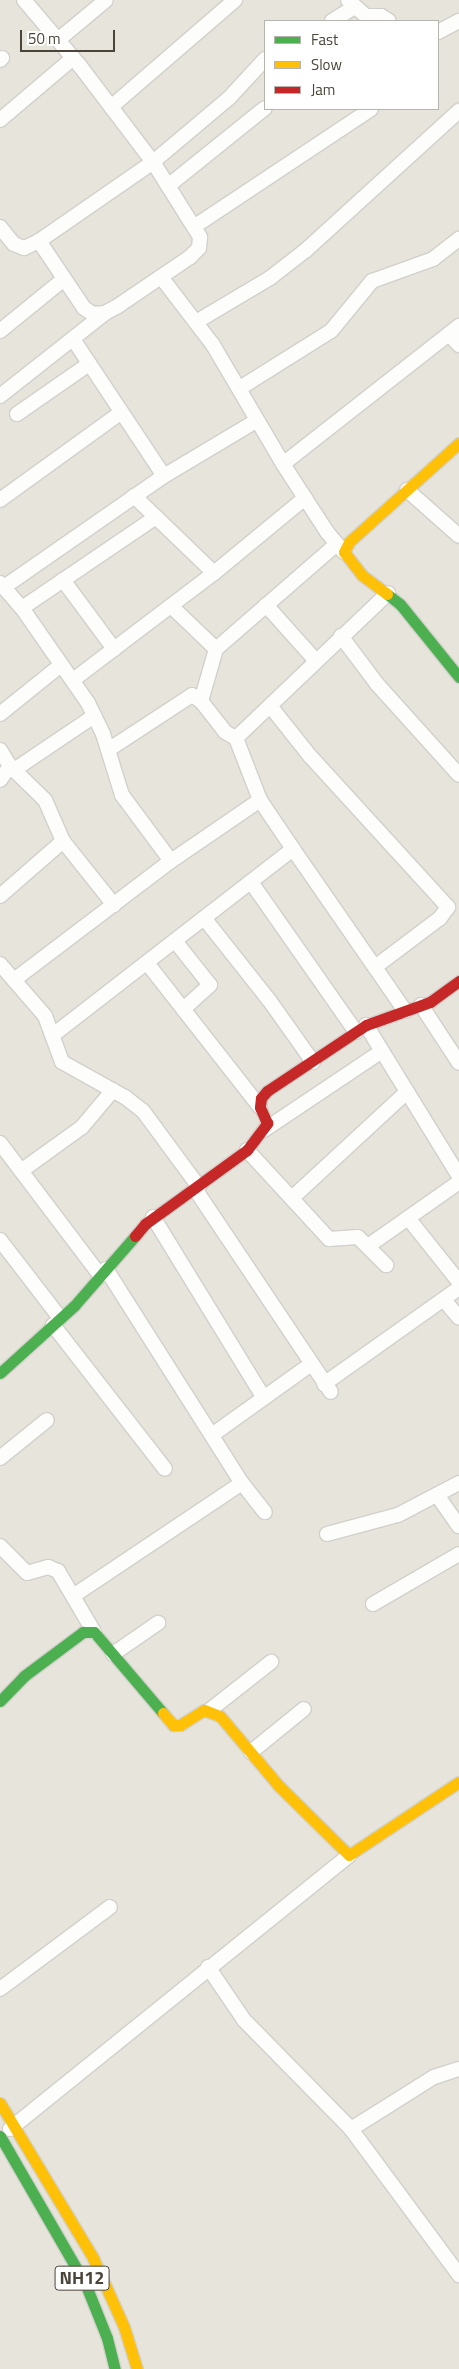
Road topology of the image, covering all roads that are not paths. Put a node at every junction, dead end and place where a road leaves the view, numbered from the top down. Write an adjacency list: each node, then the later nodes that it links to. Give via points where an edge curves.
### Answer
1 (24, 0): 9 (street)
2 (106, 0): 9 (street)
3 (235, 0): 12 (street)
4 (351, 3): 5 (street); 6 (street, via 366,16 381,16)
5 (333, 20)
6 (387, 20)
7 (459, 21): 8 (street)
8 (439, 31)
9 (58, 40): 10 (street)
10 (73, 58): 12 (street); 16 (street)
11 (264, 60): 17 (street, via 229,98)
12 (111, 107): 17 (street)
13 (264, 109): 18 (street)
14 (370, 110): 19 (street)
15 (459, 111): 26 (street, via 306,250 270,278)
16 (0, 120)
17 (153, 162): 18 (street); 22 (street)
18 (168, 186): 19 (street)
19 (195, 226): 23 (street, via 200,236 199,248)
20 (1, 232): 22 (street, via 24,248)
21 (459, 239): 32 (street, via 434,260 372,281 331,331)
22 (39, 241): 24 (street)
23 (161, 277): 25 (street); 26 (street)
24 (64, 279): 25 (street, via 84,308 93,314); 28 (street)
25 (105, 314): 29 (street)
26 (196, 322): 32 (street)
27 (454, 330): 30 (street); 38 (street)
28 (0, 331)
29 (73, 339): 31 (street); 33 (street)
30 (459, 345)
31 (89, 364): 34 (street); 35 (street)
32 (240, 388): 36 (street)
33 (0, 396)
34 (120, 413): 39 (street); 43 (street)
35 (17, 414)
36 (256, 421): 38 (street); 39 (street)
37 (457, 449): 40 (main road)
38 (283, 464): 42 (street)
39 (164, 476): 41 (street)
40 (407, 490): 45 (street); 46 (main road)
41 (134, 496): 44 (street); 49 (street)
42 (305, 498): 46 (street); 47 (street)
43 (0, 500)
44 (156, 517): 47 (street); 48 (street)
45 (459, 536)
46 (340, 548): 50 (main road, via 362,574); 51 (street)
47 (214, 573): 52 (street)
48 (63, 580): 53 (street); 55 (street)
49 (2, 585): 53 (street)
50 (388, 594): 54 (street); 59 (main road)
51 (266, 605): 56 (street); 57 (street)
52 (171, 606): 55 (street); 56 (street)
53 (22, 608): 58 (street)
54 (341, 636): 57 (street); 69 (street, via 377,684)
55 (114, 650): 60 (street)
56 (216, 650): 61 (street)
57 (316, 661): 62 (street)
58 (61, 665): 60 (street); 63 (street)
59 (459, 677)
60 (73, 680): 64 (street)
61 (201, 701): 65 (street, via 225,732); 67 (street, via 192,695 186,697)
62 (271, 707): 65 (street); 82 (street, via 310,756 448,907 440,918)
63 (0, 714)
64 (94, 716): 67 (street); 68 (street)
65 (236, 738): 71 (street)
66 (0, 750): 68 (street)
67 (108, 750): 74 (street, via 122,795)
68 (12, 768): 70 (street); 72 (street, via 45,800)
69 (459, 775)
70 (0, 780)
71 (260, 800): 73 (street); 74 (street)
72 (64, 841): 76 (street); 77 (street)
73 (293, 849): 75 (street); 82 (street)
74 (171, 860): 77 (street)
75 (250, 882): 78 (street); 88 (street)
76 (0, 896)
77 (114, 905): 83 (street)
78 (204, 918): 79 (street); 91 (street)
79 (175, 941): 80 (street); 86 (street, via 210,985)
80 (147, 963): 86 (street); 89 (street)
81 (0, 964): 83 (street)
82 (375, 967): 87 (street)
83 (14, 980): 89 (street, via 46,1016)
84 (458, 985): 85 (main road)
85 (421, 1005): 87 (main road); 92 (street)
86 (183, 1009): 95 (street)
87 (405, 1011): 88 (main road)
88 (361, 1029): 90 (street); 91 (main road)
89 (53, 1035): 93 (street, via 62,1062)
90 (382, 1052): 94 (street); 96 (street)
91 (313, 1062): 95 (main road, via 267,1091 261,1098)
92 (459, 1063)
93 (112, 1090): 99 (street, via 82,1127); 102 (street, via 143,1111)
94 (407, 1092): 100 (street); 103 (street)
95 (260, 1107): 96 (main road, via 267,1123)
96 (264, 1130): 98 (main road)
97 (0, 1143): 99 (street)
98 (247, 1150): 102 (main road); 103 (street)
99 (21, 1171): 109 (street)
100 (459, 1175)
101 (459, 1182): 105 (street)
102 (197, 1188): 104 (main road); 115 (street)
103 (292, 1198): 107 (street, via 330,1239 358,1237)
104 (153, 1217): 109 (main road); 117 (street)
105 (408, 1218): 107 (street); 110 (street)
106 (0, 1240): 114 (street)
107 (368, 1246): 108 (street)
108 (386, 1265)
109 (103, 1272): 114 (main road); 119 (street)
110 (459, 1282)
111 (459, 1288): 112 (street)
112 (444, 1300): 113 (street); 115 (street, via 328,1388)
113 (459, 1318)
114 (56, 1322): 116 (main road); 121 (street)
115 (311, 1364): 117 (street)
116 (0, 1373)
117 (264, 1398): 119 (street)
118 (48, 1420): 120 (street)
119 (212, 1435): 122 (street)
120 (0, 1458)
121 (165, 1469)
122 (242, 1483): 125 (street); 130 (street)
123 (459, 1483): 124 (street)
124 (437, 1495): 126 (street); 127 (street, via 398,1515)
125 (265, 1512)
126 (459, 1526)
127 (327, 1534)
128 (0, 1546): 130 (street, via 27,1573 53,1568)
129 (459, 1554): 131 (street)
130 (73, 1596): 133 (street)
131 (373, 1604)
132 (158, 1623): 134 (street)
133 (94, 1632): 134 (main road); 136 (main road, via 83,1632 24,1676)
134 (113, 1654): 137 (main road, via 173,1725 180,1726 204,1710)
135 (271, 1662): 137 (street)
136 (0, 1701)
137 (210, 1710): 139 (main road, via 220,1716)
138 (304, 1710): 139 (street)
139 (251, 1752): 141 (main road, via 279,1786)
140 (459, 1782): 141 (main road)
141 (349, 1855): 143 (street)
142 (110, 1907): 144 (street)
143 (208, 1967): 147 (street); 148 (street, via 244,2020)
144 (0, 1989)
145 (459, 2069): 148 (street, via 434,2077)
146 (0, 2103): 147 (main road, NH12)
147 (14, 2125): 149 (street); 152 (main road, NH12, via 93,2258 124,2327)
148 (351, 2129): 150 (street)
149 (0, 2137): 151 (main road, NH12, via 35,2192 85,2283 107,2338)
150 (459, 2275)
151 (115, 2369)
152 (137, 2369)

